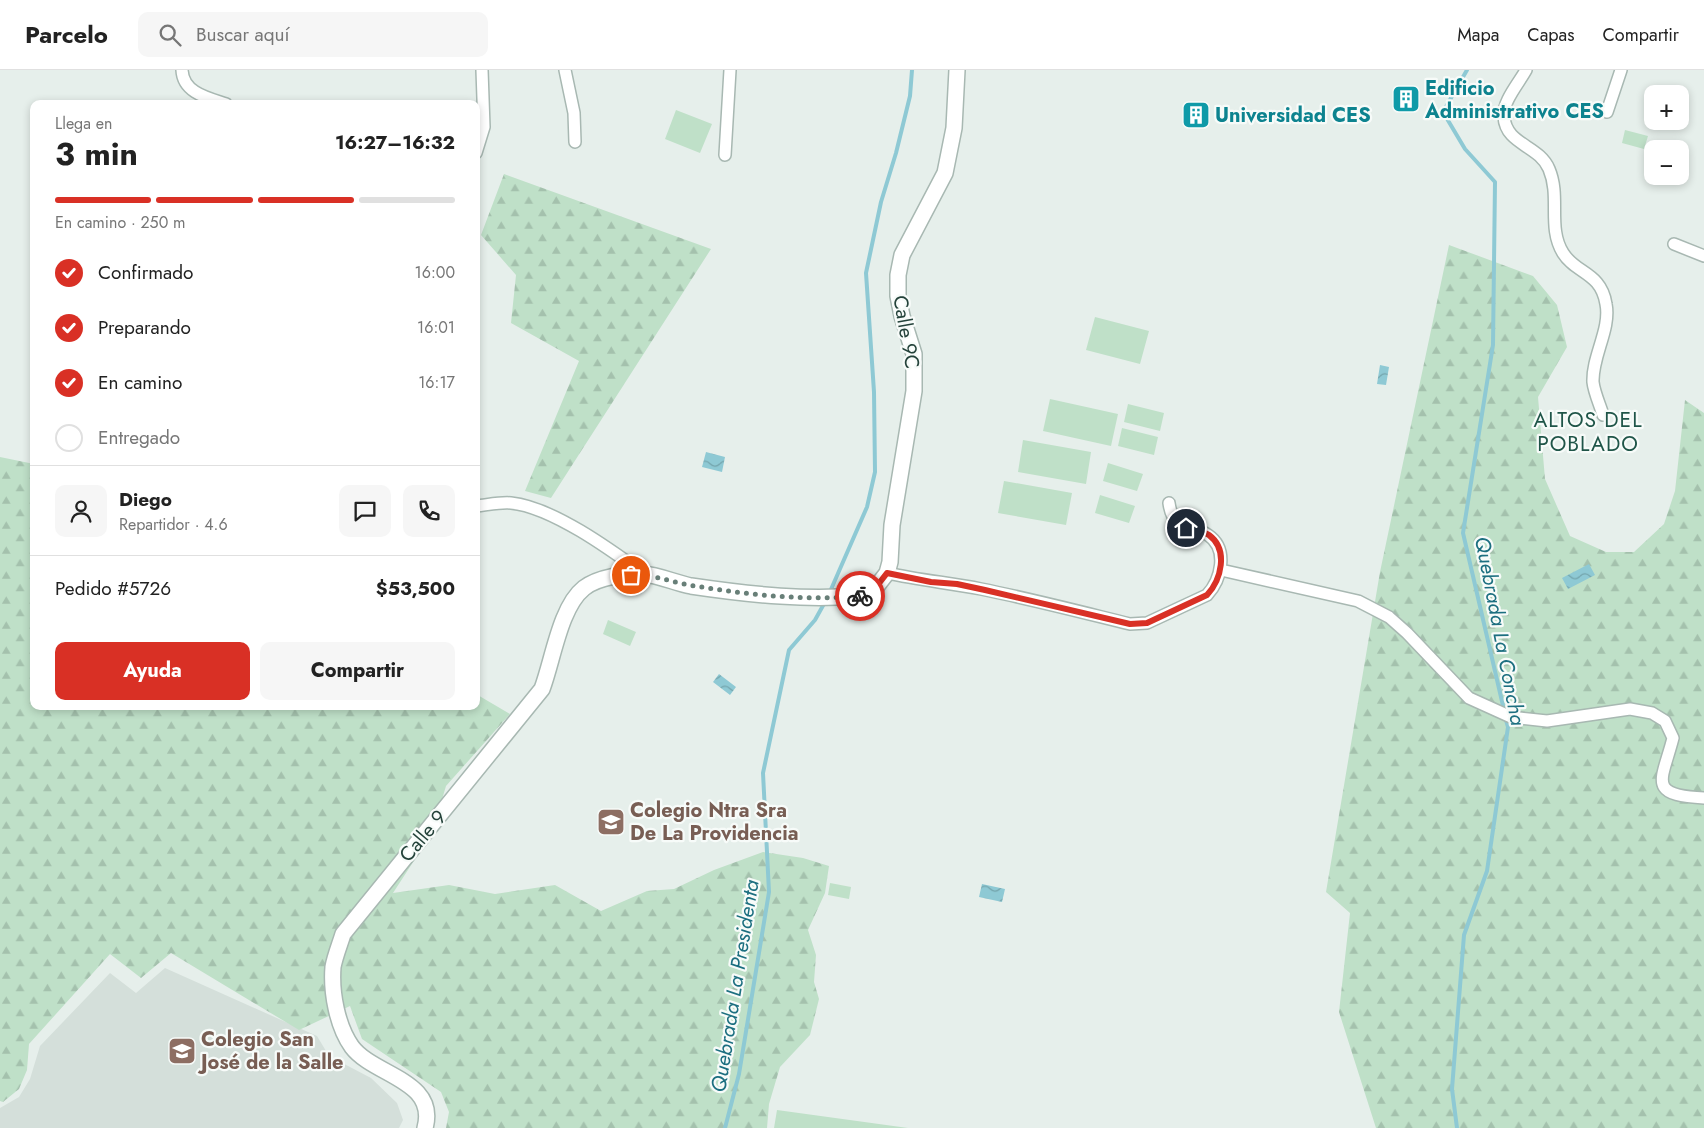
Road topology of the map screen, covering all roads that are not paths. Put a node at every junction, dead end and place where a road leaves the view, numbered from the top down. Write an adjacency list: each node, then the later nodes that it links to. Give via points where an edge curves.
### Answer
1 (182, 70): 8 (street, via 188,86 199,95)
2 (482, 70): 10 (street, via 484,127)
3 (565, 70): 11 (street, via 574,113)
4 (730, 70): 12 (street)
5 (956, 70): 19 (street, Calle 9C, via 954,128 945,173 902,254 898,275 902,316 914,354 914,391)
6 (1526, 70): 15 (street, via 1506,104 1503,116 1506,131 1540,156 1549,169 1555,202 1554,234 1564,255 1596,280 1603,292 1606,317 1593,382)
7 (1621, 70): 9 (street)
8 (214, 100)
9 (1607, 112)
10 (480, 140)
11 (575, 142)
12 (725, 155)
13 (1674, 244): 14 (street)
14 (1704, 256)
15 (1603, 415)
16 (1169, 502): 18 (street, via 1175,520 1186,528 1208,535 1217,546)
17 (480, 506): 20 (street, via 511,503 548,514 612,551)
18 (1221, 570): 19 (street, via 1207,595 1147,623 1130,624 957,584); 21 (street, via 1358,601 1389,617 1469,698 1511,717 1547,721 1630,710 1652,713 1665,721 1673,738 1660,777 1664,789 1670,794)
19 (887, 573): 20 (street, Calle 9, via 870,595 805,599 743,594)
20 (644, 574): 22 (street, Calle 9, via 619,576 584,588 562,620 542,689 342,934 334,966 334,992 340,1021 352,1047 364,1058 417,1090 424,1100)
21 (1704, 798)
22 (424, 1128)

